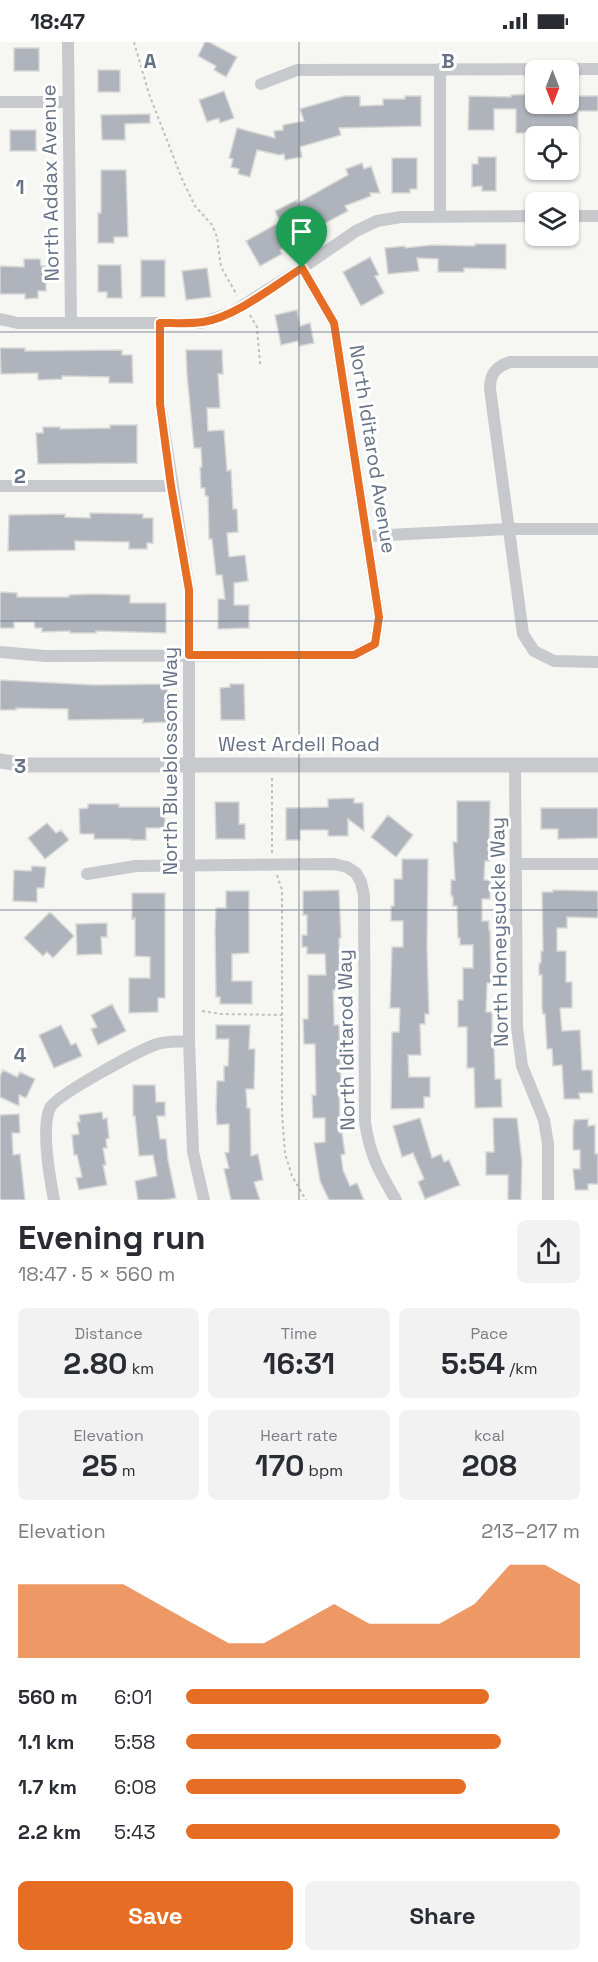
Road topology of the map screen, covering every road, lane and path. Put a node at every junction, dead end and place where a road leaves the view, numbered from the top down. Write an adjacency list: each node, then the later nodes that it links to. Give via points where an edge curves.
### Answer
1 (69, 42): 7 (street, North Addax Avenue)
2 (134, 42): 13 (path, via 149,94 182,179 195,206 212,225 221,267)
3 (440, 69): 4 (street); 5 (street, via 297,70); 11 (street)
4 (598, 69)
5 (261, 84)
6 (0, 102): 7 (street)
7 (68, 102): 15 (street, North Addax Avenue)
8 (525, 216): 11 (street)
9 (579, 216): 10 (street)
10 (598, 216)
11 (440, 217): 12 (street, via 377,221)
12 (302, 268): 13 (street); 23 (street, North Iditarod Avenue, via 334,323)
13 (244, 305): 16 (street, via 200,323); 18 (path, via 257,327)
14 (0, 319): 15 (street, via 18,324)
15 (71, 323): 16 (street)
16 (160, 323): 20 (street, North Blueblossom Way, via 160,404)
17 (598, 362): 21 (street, via 510,362 494,371 490,389)
18 (260, 364)
19 (0, 486): 20 (street)
20 (171, 486): 25 (street, North Blueblossom Way, via 189,590)
21 (508, 529): 22 (street); 23 (street); 26 (street, via 523,634 534,651 554,662)
22 (598, 530)
23 (367, 536): 25 (street, North Iditarod Avenue, via 379,617 375,644 354,655)
24 (0, 652): 25 (street, via 45,656)
25 (189, 655): 28 (street, North Blueblossom Way)
26 (598, 662)
27 (0, 761): 28 (street, West Ardell Road, via 26,765)
28 (190, 765): 30 (street, West Ardell Road); 35 (street, North Blueblossom Way)
29 (598, 765): 30 (street, West Ardell Road)
30 (515, 766): 33 (street, North Honeysuckle Way)
31 (272, 775): 32 (path)
32 (272, 856)
33 (516, 864): 34 (street); 45 (street, North Honeysuckle Way, via 517,1027 522,1066 544,1120)
34 (598, 864)
35 (190, 865): 36 (street, via 136,866); 40 (street, North Blueblossom Way); 44 (street, North Iditarod Way, via 334,864 356,873 364,895 365,1122 378,1170)
36 (87, 874)
37 (277, 875): 39 (path, via 282,890)
38 (202, 1011): 39 (path)
39 (282, 1016): 43 (path, via 285,1154)
40 (189, 1041): 41 (street, via 147,1048 75,1087 51,1105 46,1134); 42 (street, North Blueblossom Way, via 193,1152)
41 (54, 1200)
42 (204, 1200)
43 (306, 1200)
44 (396, 1200)
45 (548, 1200)

